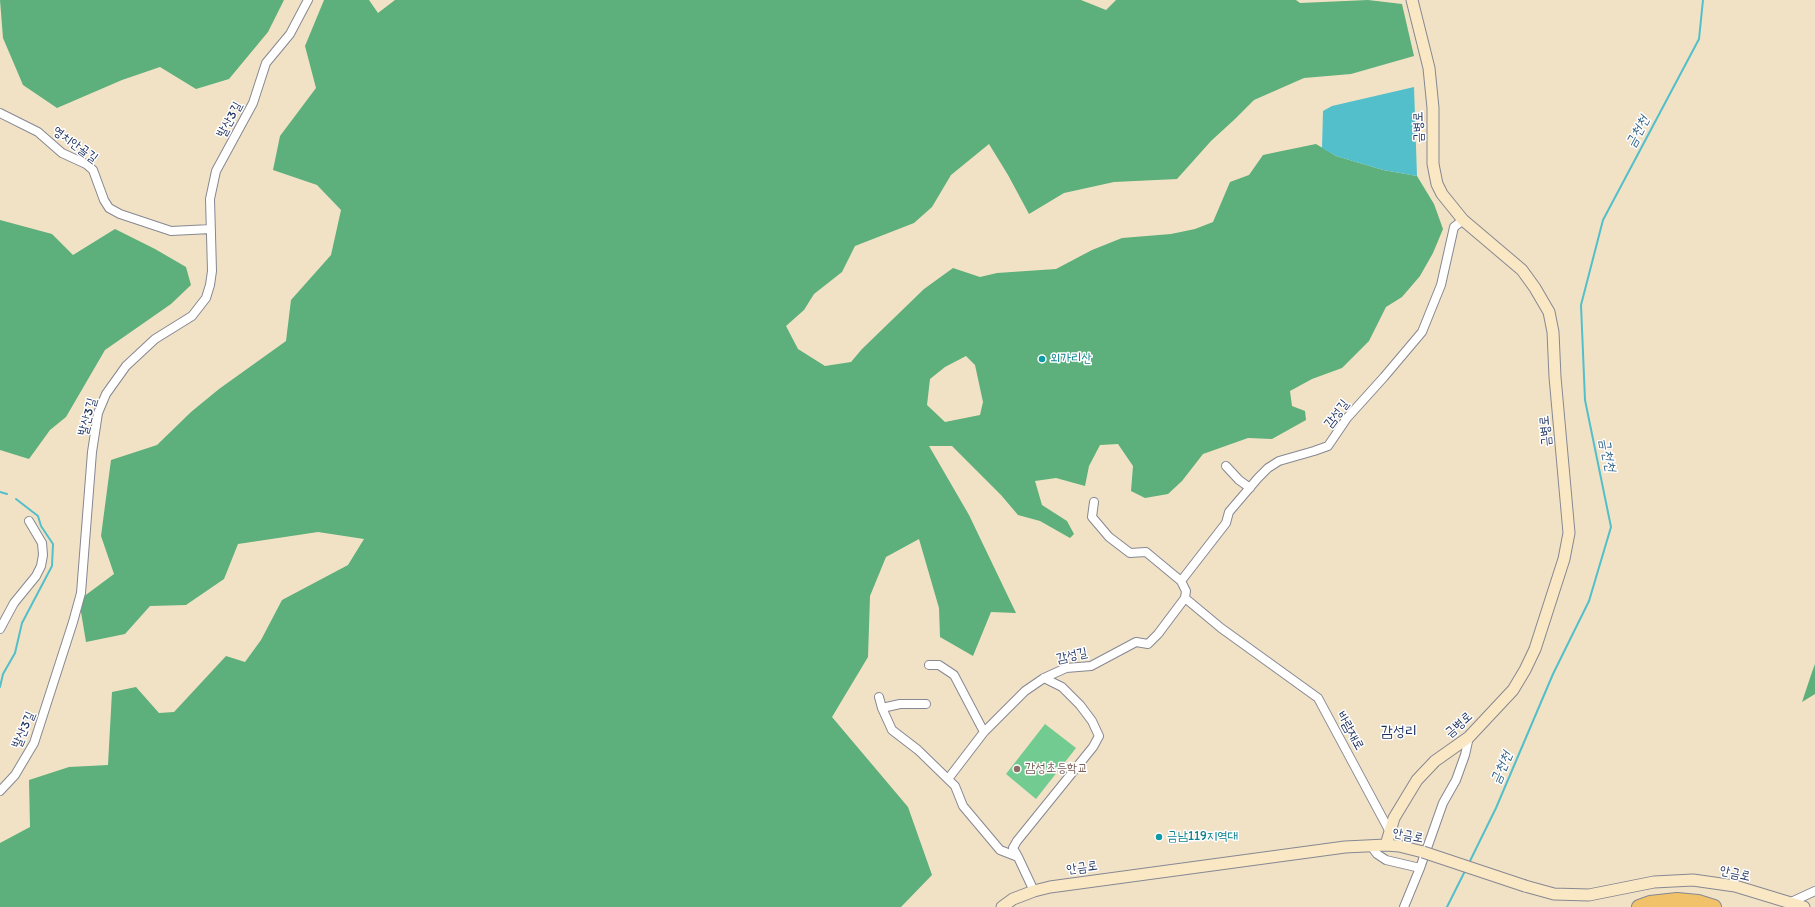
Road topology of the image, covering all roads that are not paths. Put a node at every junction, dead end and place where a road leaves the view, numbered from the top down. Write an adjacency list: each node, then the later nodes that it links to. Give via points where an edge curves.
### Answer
1 (308, 0): 5 (street, 발산3길, via 290,34 266,63 253,103 216,171 210,199)
2 (1412, 0): 4 (street, 금병로, via 1428,68 1433,108 1433,164 1436,184)
3 (0, 113): 5 (street, 영치안골길, via 38,132 62,153 93,170 109,208 171,231)
4 (1463, 220): 7 (street, 감성길, via 1454,227 1441,285 1422,332 1347,418 1328,446 1279,461 1268,468); 19 (street, 금병로, via 1522,270 1536,288 1549,312 1553,332 1569,532 1564,558 1535,649 1525,670 1513,690)
5 (211, 229): 21 (street, 발산3길, via 212,271 206,298 192,316 155,339 126,366 106,394 98,413 92,452 82,592 34,743 15,775)
6 (1226, 466): 7 (street)
7 (1250, 488): 10 (street, 감성길)
8 (1094, 502): 10 (street, via 1092,517 1109,538 1130,553 1146,552)
9 (29, 521): 12 (street, via 42,543 41,566 14,603)
10 (1181, 581): 11 (street, via 1186,591)
11 (1185, 598): 14 (street, 감성길, via 1148,644 1136,642 1091,666 1066,668); 22 (street, 바람재로, via 1266,662 1318,698)
12 (0, 629)
13 (929, 665): 18 (street, via 939,665 954,675)
14 (1044, 678): 18 (street, 감성길, via 1025,691); 25 (street, via 1062,687 1080,704 1099,736 1094,747 1017,842 1013,848)
15 (879, 697): 17 (street)
16 (926, 704): 17 (street, via 900,704)
17 (882, 708): 20 (street, via 892,730 918,750)
18 (984, 732): 20 (street, 감성길)
19 (1469, 737): 22 (street, 금병로, via 1435,761 1417,780 1394,818); 26 (street, via 1456,780 1443,803)
20 (948, 779): 25 (street, via 955,786 963,806 989,838 1000,850)
21 (0, 791)
22 (1390, 832): 23 (street, 금병로)
23 (1386, 845): 24 (street, 안금로); 29 (street, 안금로, bridge, via 1423,852 1554,894 1589,895 1654,882 1693,880 1735,886)
24 (1371, 846): 26 (street, via 1386,860); 27 (street, 안금로, via 1345,847)
25 (1018, 857): 27 (street)
26 (1420, 868): 31 (street)
27 (1034, 891): 30 (street, 안금로, via 1013,899)
28 (1815, 891): 29 (street)
29 (1789, 903): 34 (street, 안금로)
30 (1002, 907)
31 (1404, 907)
32 (1639, 907): 33 (highway, via 1677,900)
33 (1714, 907)
34 (1804, 907)

